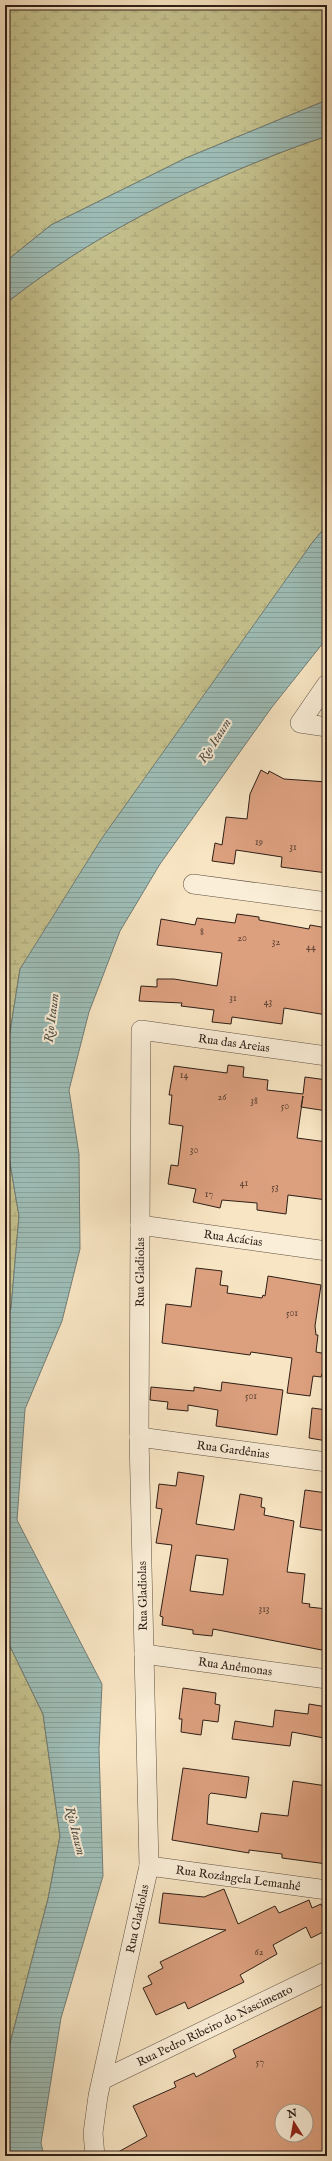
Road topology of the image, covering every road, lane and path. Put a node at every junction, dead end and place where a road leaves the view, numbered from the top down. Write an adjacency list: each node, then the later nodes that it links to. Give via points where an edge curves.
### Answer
1 (327, 684): 2 (street, via 300,723)
2 (327, 727)
3 (193, 884): 4 (street)
4 (327, 902)
5 (141, 1030): 6 (street, Rua das Areias); 7 (street, Rua Gladiolas)
6 (327, 1056)
7 (140, 1225): 8 (street, Rua Acácias); 9 (street, Rua Gladiolas)
8 (327, 1251)
9 (139, 1437): 10 (street, Rua Gardênias); 11 (street, Rua Gladiolas)
10 (327, 1462)
11 (144, 1654): 12 (street, Rua Anêmonas); 13 (street, Rua Gladiolas)
12 (327, 1679)
13 (149, 1866): 14 (street, Rua Rozângela Lemanhê); 16 (street, Rua Gladiolas)
14 (327, 1890)
15 (327, 1971): 16 (street, Rua Pedro Ribeiro do Nascimento)
16 (102, 2080): 17 (street, Rua Gladiolas, via 93,2133)
17 (95, 2156)

